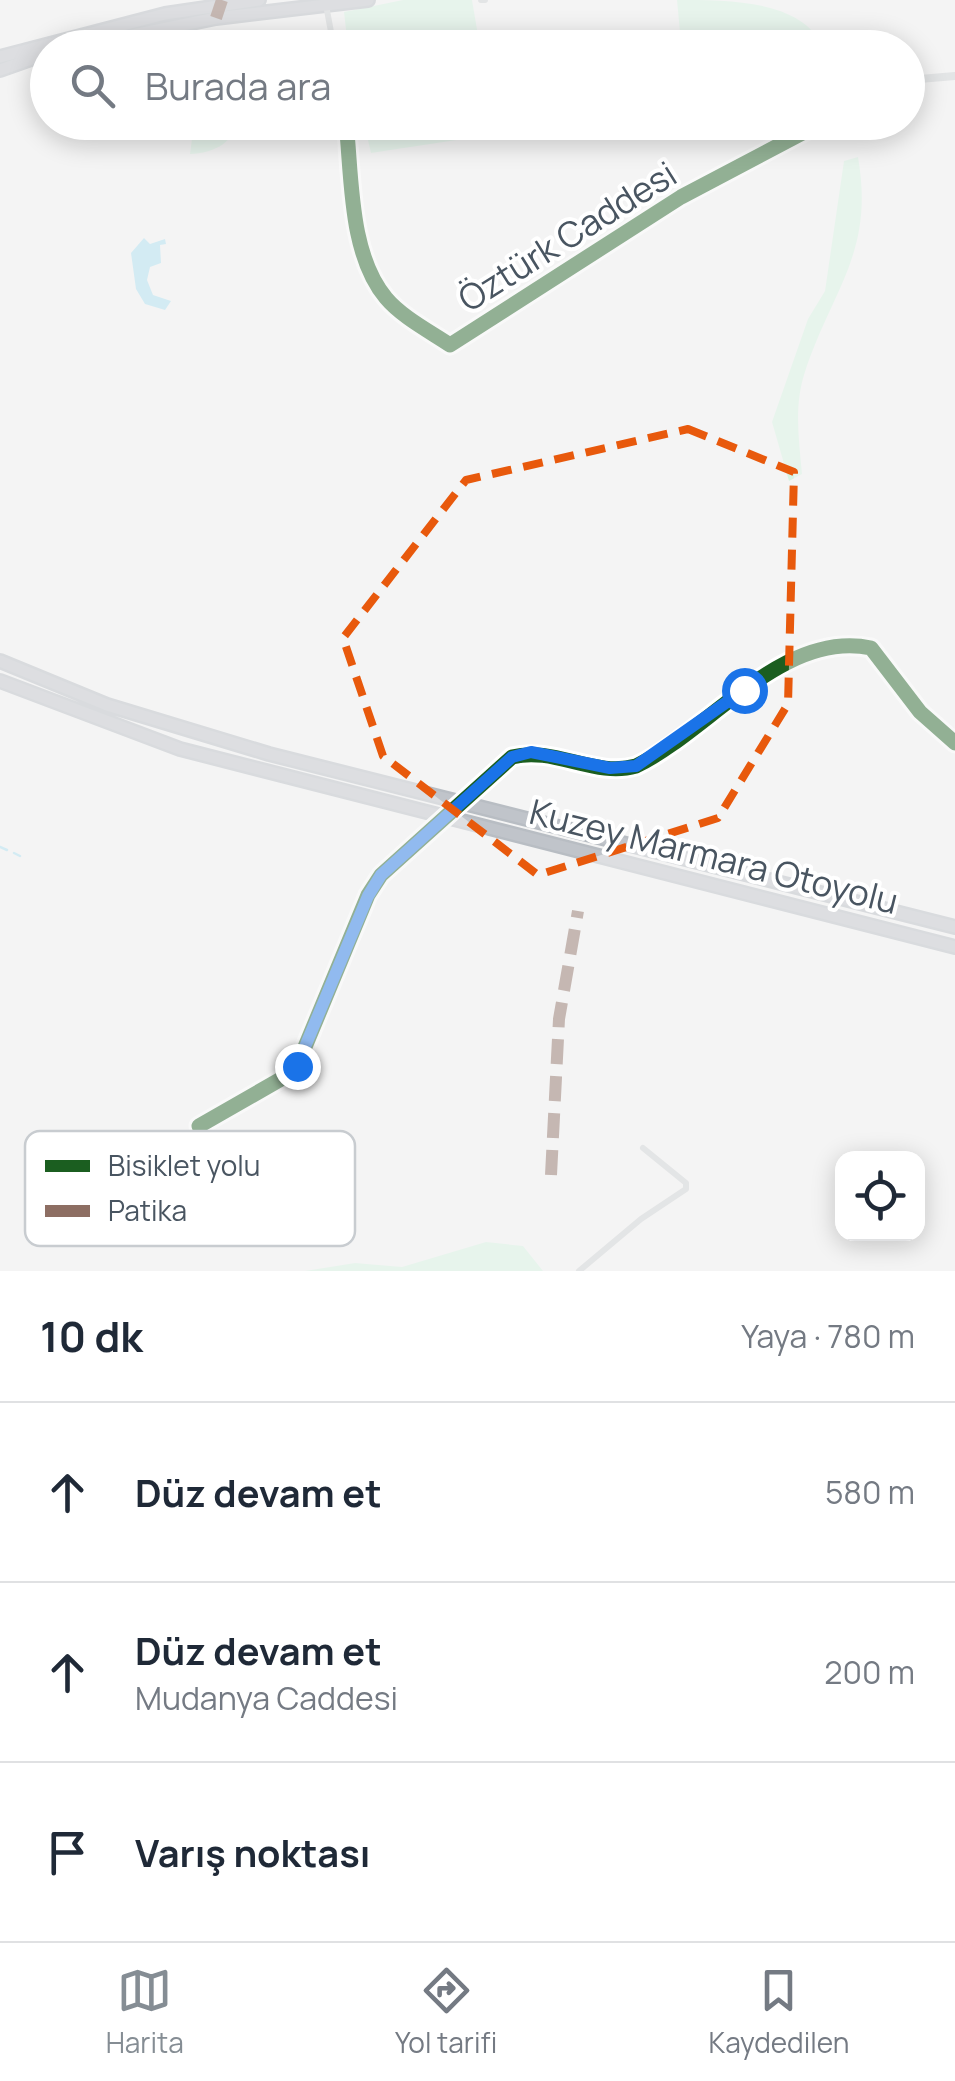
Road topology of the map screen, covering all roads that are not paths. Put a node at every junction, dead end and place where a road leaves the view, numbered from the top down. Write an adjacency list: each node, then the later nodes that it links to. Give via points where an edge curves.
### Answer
1 (260, 0): 3 (highway)
2 (368, 0): 4 (highway)
3 (222, 5): 4 (highway); 5 (highway); 5 (highway)
4 (326, 5): 8 (street)
5 (161, 22): 6 (highway); 7 (highway)
6 (125, 30)
7 (133, 30)
8 (331, 30)
9 (30, 51): 10 (highway)
10 (0, 58)
11 (30, 60): 12 (highway)
12 (0, 70)
13 (955, 76): 14 (street)
14 (925, 79)
15 (348, 140): 17 (street, via 370,271 389,302)
16 (788, 140): 17 (street, Öztürk Caddesi, via 681,197)
17 (450, 345)
18 (0, 661): 21 (highway, Kuzey Marmara Otoyolu, via 107,705 269,754)
19 (0, 681): 22 (highway, Kuzey Marmara Otoyolu, via 214,758)
20 (955, 742): 23 (street, bridge, via 920,712 871,648 858,645 806,654 636,766 610,768 531,752 500,767 400,854 368,896 295,1071)
21 (955, 928)
22 (955, 947)
23 (199, 1126)
24 (644, 1148): 25 (street, via 686,1190)
25 (580, 1271)

